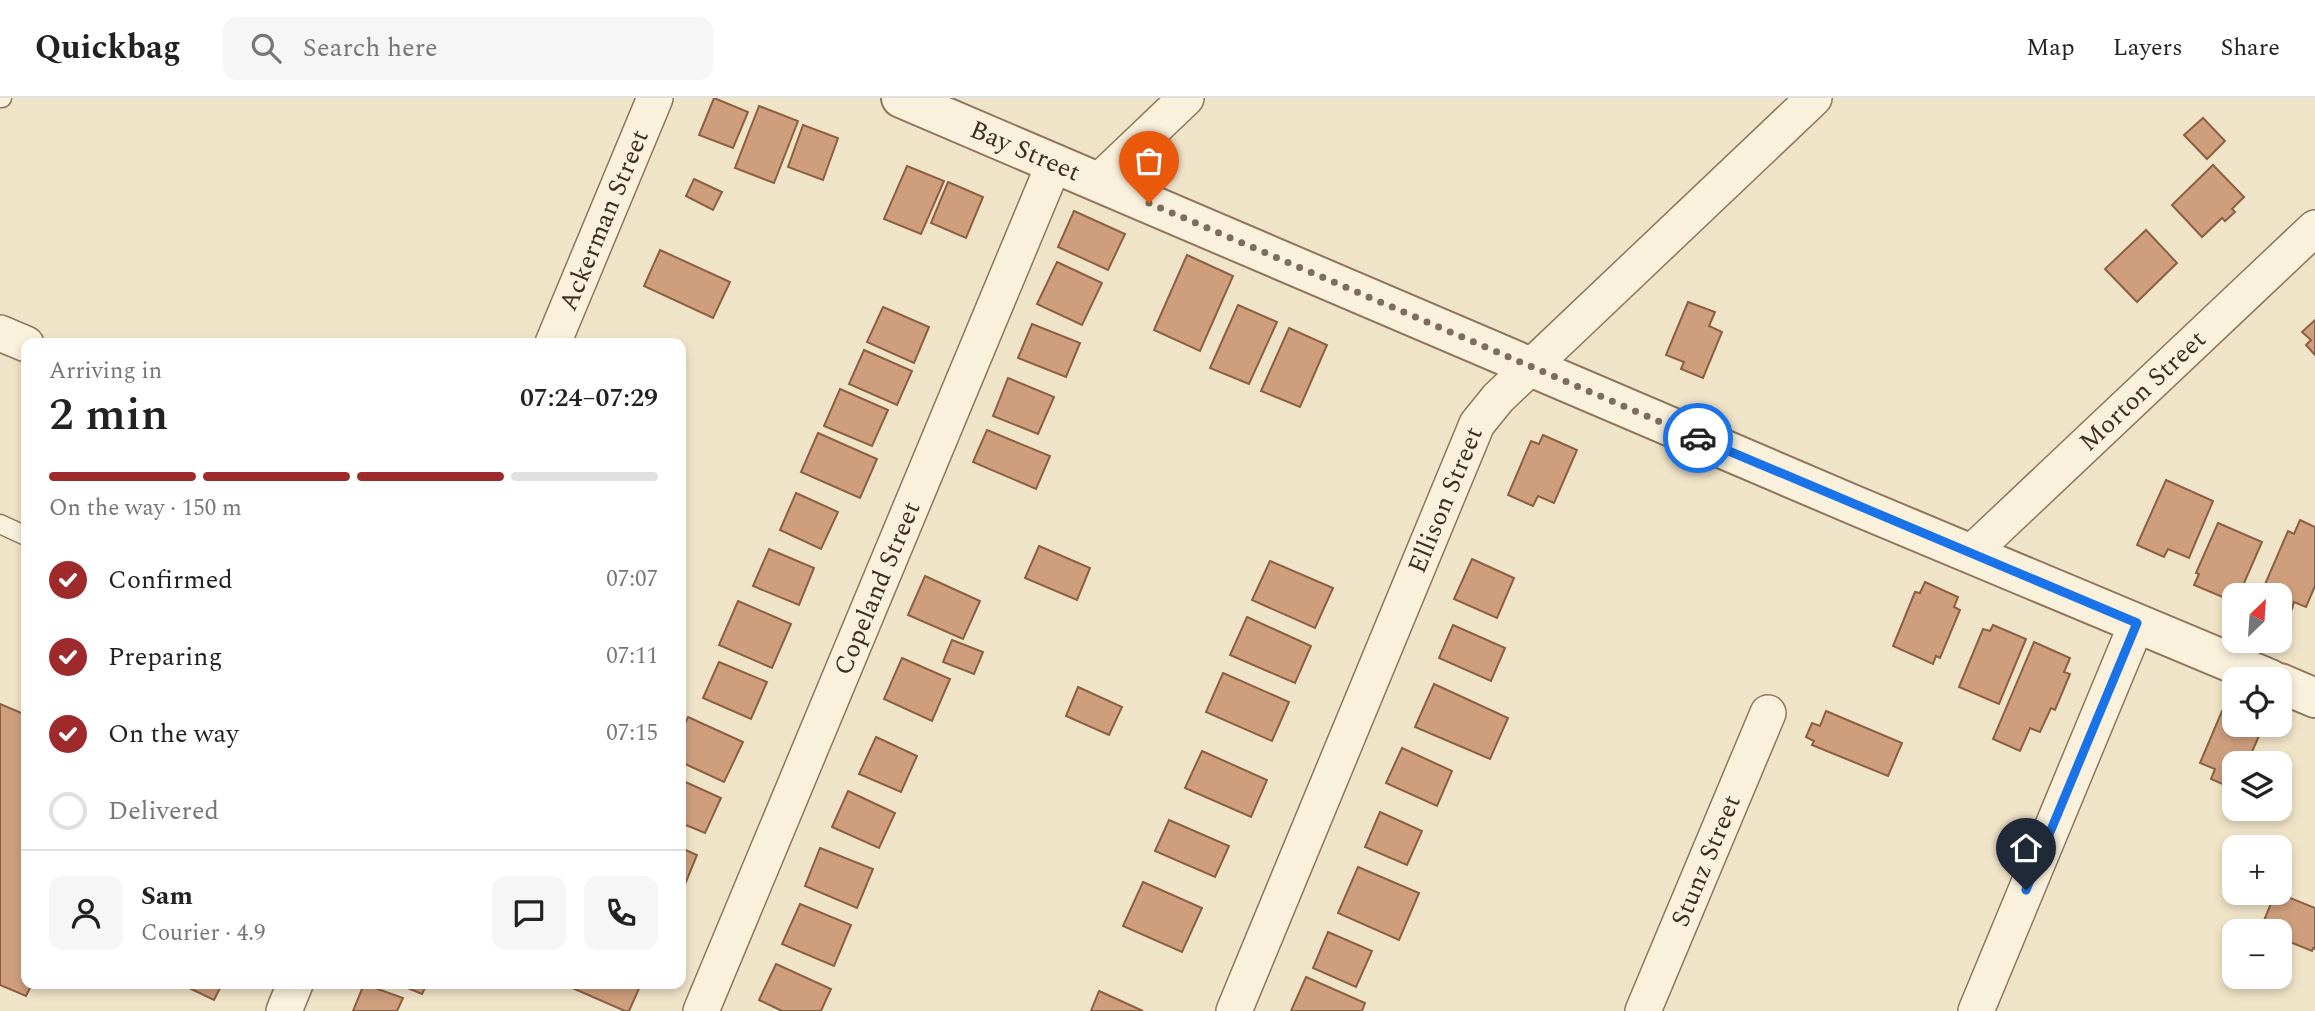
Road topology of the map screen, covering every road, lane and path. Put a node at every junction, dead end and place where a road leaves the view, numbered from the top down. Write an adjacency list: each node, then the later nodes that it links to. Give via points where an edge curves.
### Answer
1 (655, 98): 9 (street, Ackerman Street)
2 (901, 98): 5 (street, Bay Street)
3 (1186, 98): 6 (street)
4 (1814, 98): 11 (street, Ellison Street)
5 (1054, 163): 6 (street, Bay Street); 22 (street, Copeland Street)
6 (1098, 181): 11 (street, Bay Street)
7 (2315, 228): 14 (street, Morton Street)
8 (0, 333): 10 (street)
9 (555, 338)
10 (21, 342)
11 (1531, 367): 14 (street, Bay Street); 23 (street, Ellison Street, via 1477,424)
12 (0, 524): 13 (lane)
13 (21, 534)
14 (1971, 553): 15 (street, Bay Street)
15 (2137, 623): 16 (street, Bay Street); 25 (street)
16 (2242, 667)
17 (2292, 688): 18 (street)
18 (2315, 698)
19 (1768, 713): 24 (street, Stunz Street)
20 (293, 989): 21 (street)
21 (284, 1011)
22 (701, 1011)
23 (1234, 1011)
24 (1643, 1011)
25 (1976, 1011)

